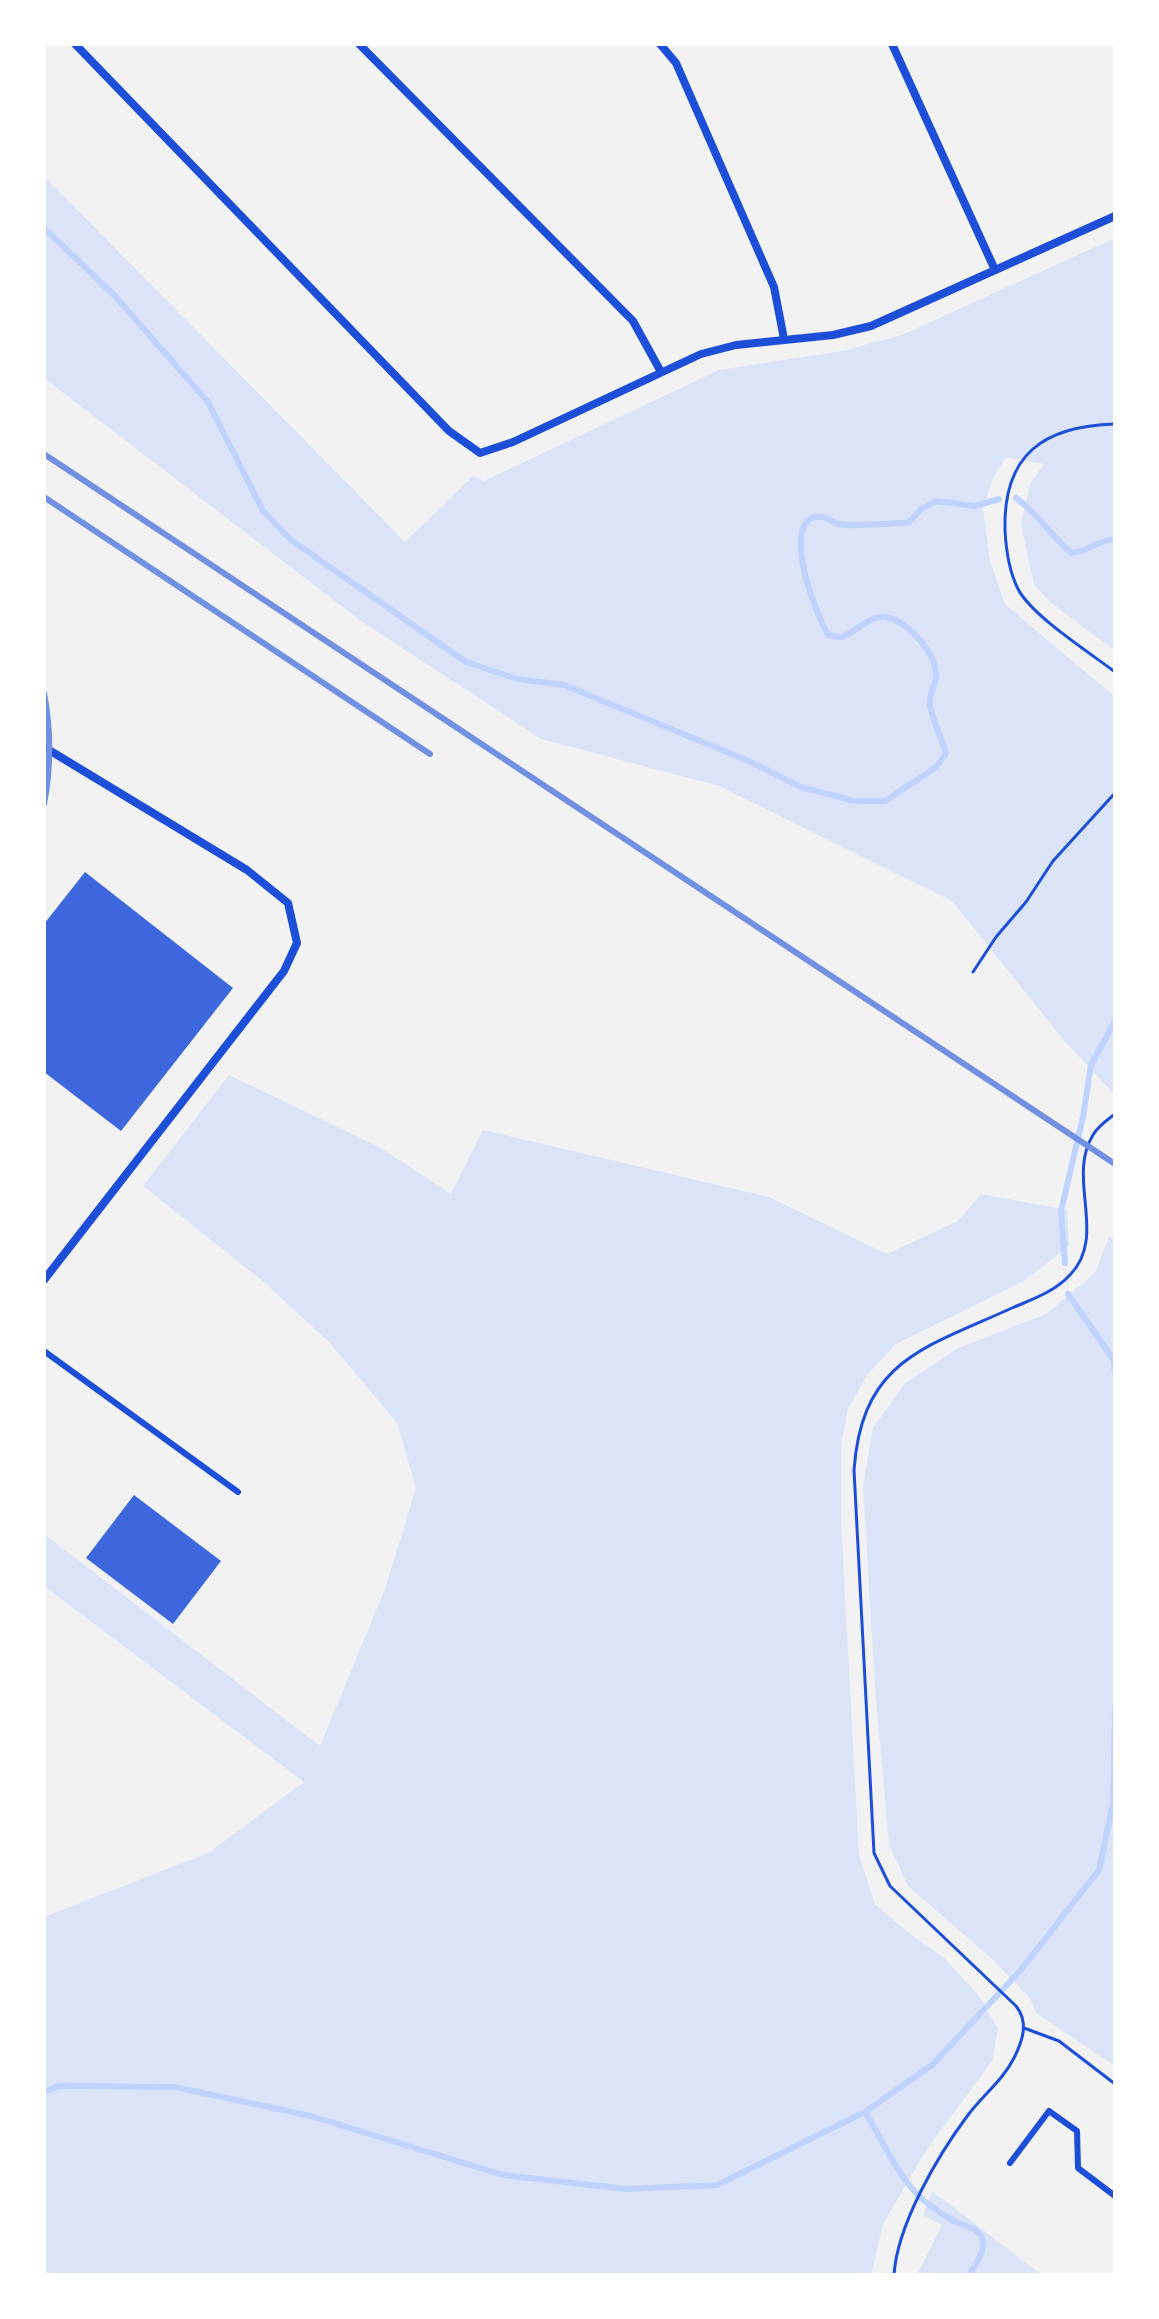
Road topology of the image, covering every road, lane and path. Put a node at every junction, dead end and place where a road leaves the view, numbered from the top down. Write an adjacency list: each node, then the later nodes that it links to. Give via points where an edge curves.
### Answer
1 (75, 44): 8 (street, via 449,431 480,453)
2 (359, 44): 8 (street, via 633,321)
3 (660, 44): 7 (street, via 676,63 774,287)
4 (892, 44): 6 (street)
5 (1115, 216): 6 (street)
6 (995, 270): 7 (street, via 871,326)
7 (784, 339): 8 (street, via 701,354)
8 (661, 372)
9 (1115, 424): 10 (path, via 1066,429 1031,450 1015,473 1005,510 1006,551 1018,590 1040,614)
10 (1115, 672)
11 (44, 747): 15 (street, via 247,870 288,903 297,943 284,971)
12 (1115, 793): 13 (path, via 1053,861)
13 (973, 972)
14 (1115, 1114): 18 (path, via 1092,1136 1085,1164 1089,1235 1079,1265 1055,1289 932,1345 891,1371 869,1402 856,1443 874,1853 890,1886 1009,2000 1021,2013)
15 (44, 1280)
16 (44, 1351): 17 (lane)
17 (238, 1492)
18 (1024, 2028): 19 (path, via 1059,2041); 22 (path, via 1007,2070 968,2115 926,2184 895,2252)
19 (1115, 2084)
20 (1010, 2163): 21 (lane, via 1049,2111 1077,2131 1078,2168)
21 (1115, 2196)
22 (894, 2275)

